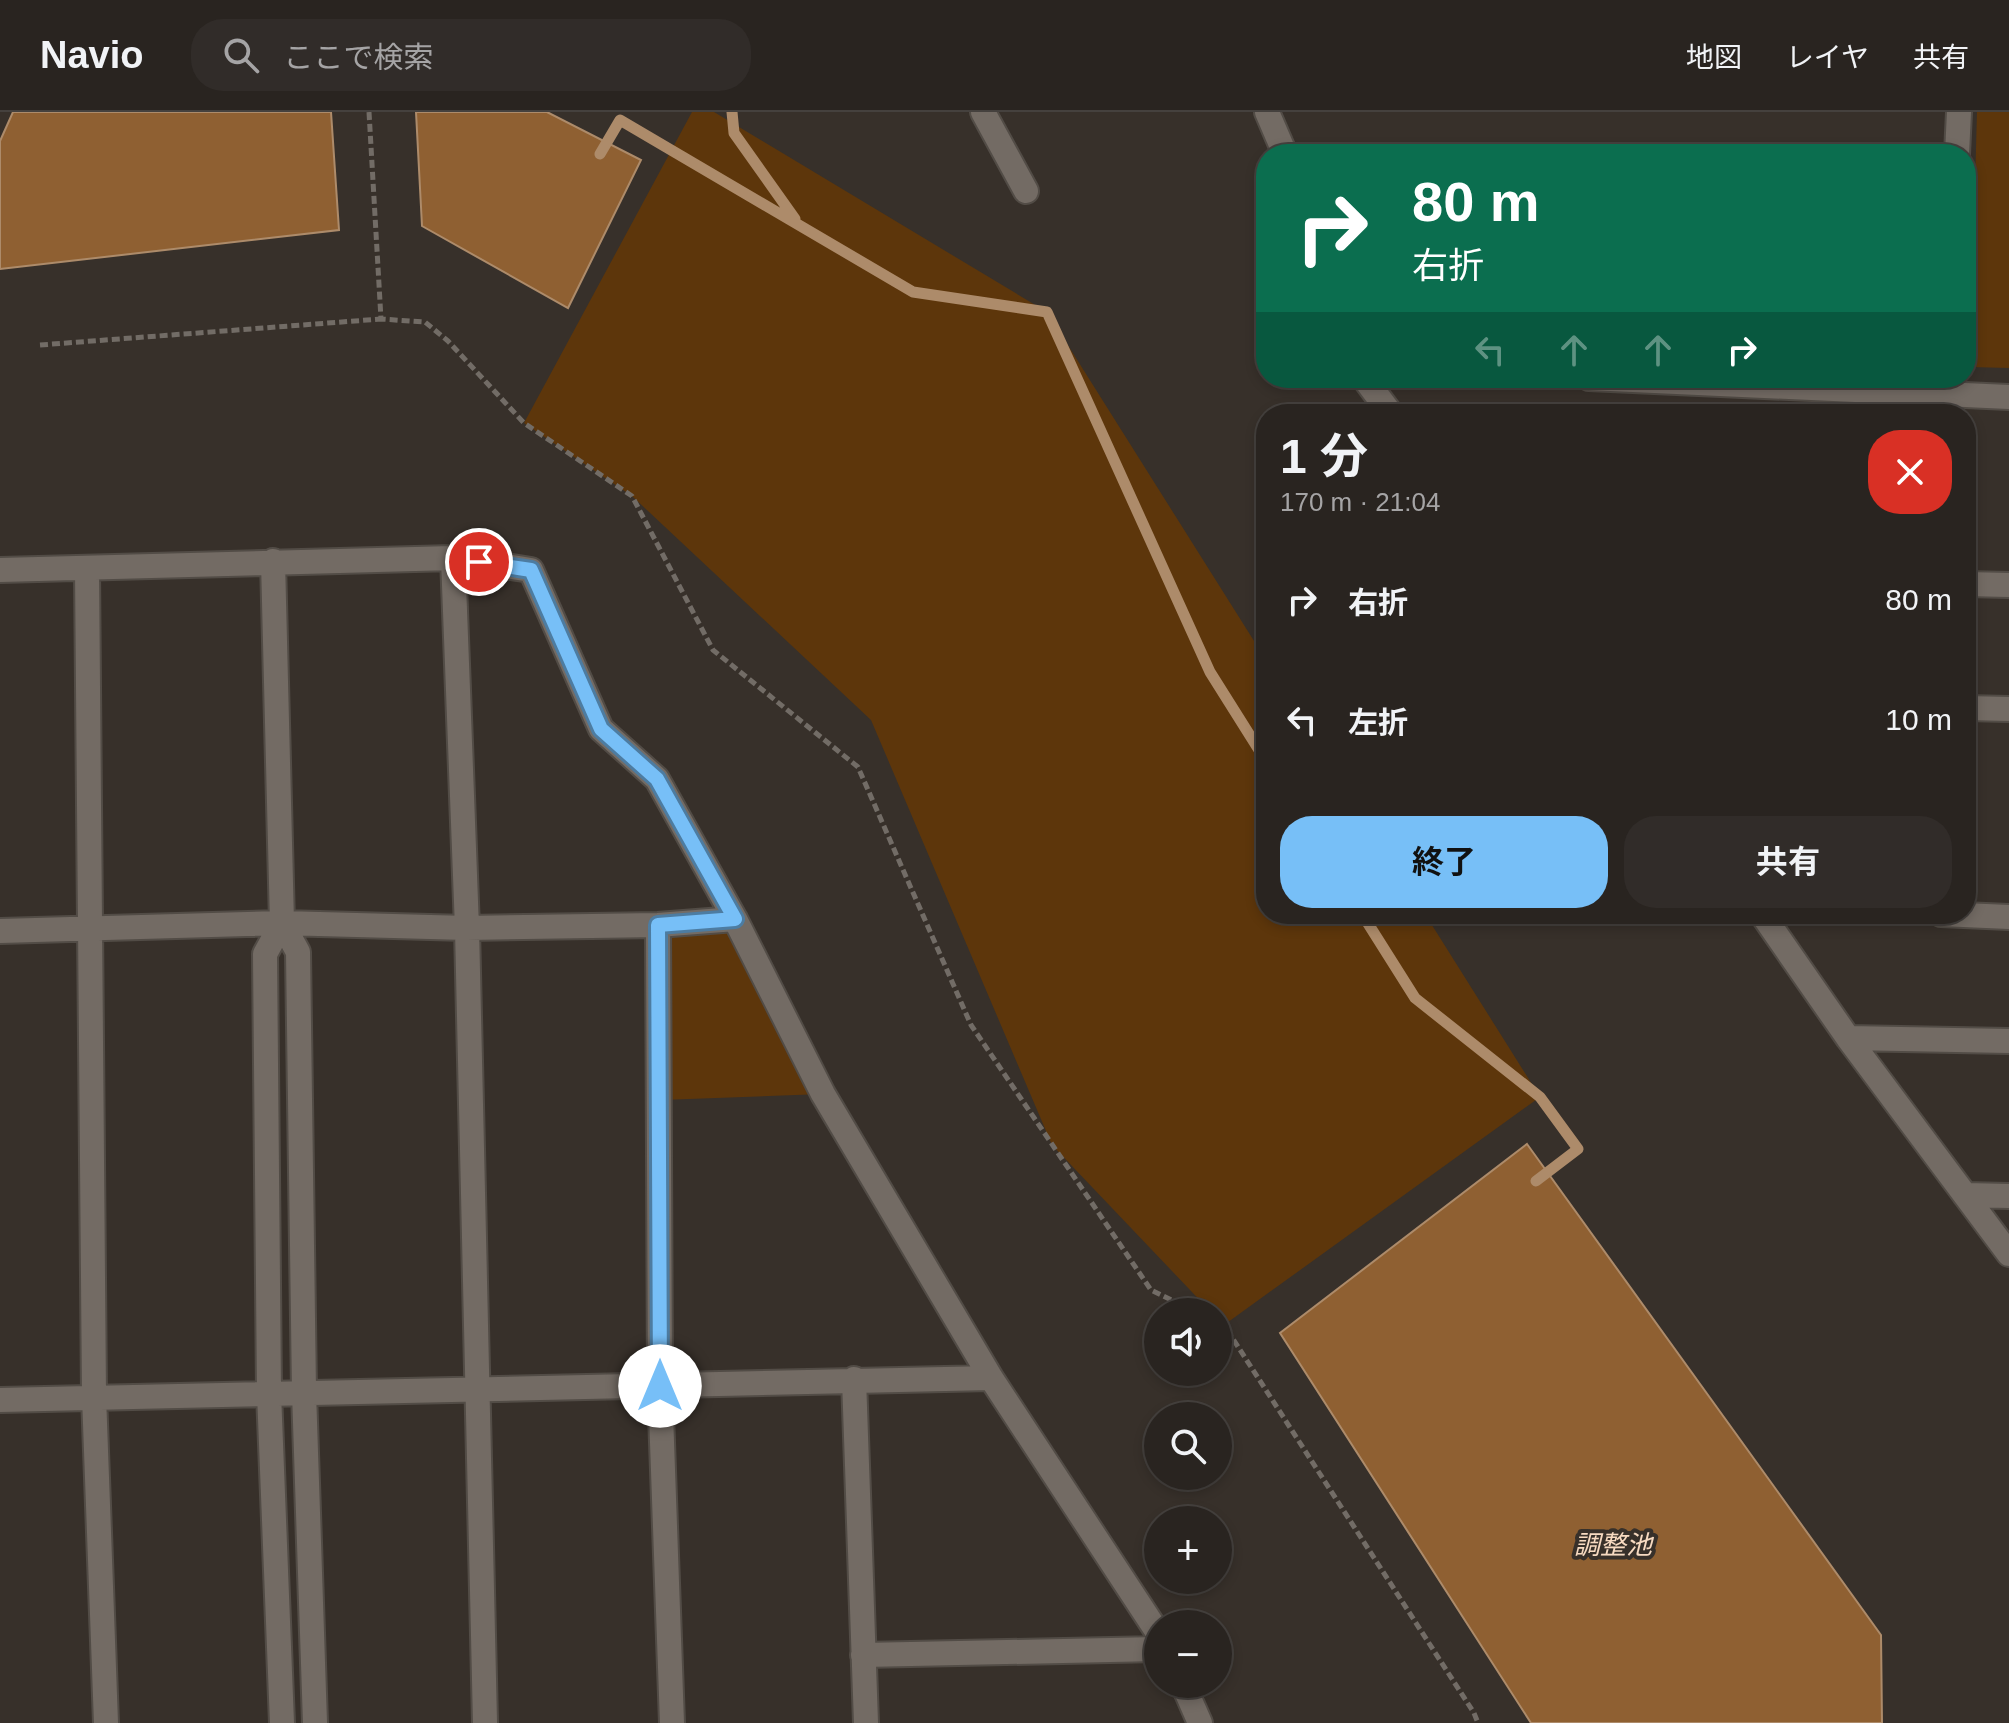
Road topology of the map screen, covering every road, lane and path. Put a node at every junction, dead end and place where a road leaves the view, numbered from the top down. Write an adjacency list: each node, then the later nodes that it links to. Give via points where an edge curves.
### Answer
1 (369, 112): 8 (path)
2 (983, 112): 7 (street)
3 (1267, 112): 5 (street)
4 (1959, 112): 6 (street)
5 (1281, 144)
6 (1957, 144)
7 (1026, 191)
8 (381, 319): 9 (path); 34 (path, via 425,322 524,423 632,496 713,650 858,767 971,1025 1151,1290)
9 (40, 345)
10 (1960, 388): 11 (street)
11 (2009, 397)
12 (453, 558): 13 (street); 22 (street, via 531,570 601,729 657,779); 26 (street)
13 (273, 561): 14 (street); 23 (street)
14 (87, 568): 15 (street); 27 (street)
15 (0, 570)
16 (1976, 584): 17 (street)
17 (2009, 585)
18 (1976, 708): 19 (street)
19 (2009, 709)
20 (1976, 916): 21 (street)
21 (2009, 917)
22 (735, 919): 25 (street); 36 (street, via 823,1094)
23 (282, 923): 26 (street); 27 (street); 40 (street, via 298,952); 41 (street, via 265,954)
24 (1769, 924): 29 (street)
25 (658, 925): 26 (street); 38 (street)
26 (467, 928): 39 (street)
27 (90, 929): 28 (street); 42 (street)
28 (0, 931)
29 (1848, 1038): 30 (street); 31 (street)
30 (2009, 1041)
31 (1965, 1195): 32 (street); 33 (street)
32 (2009, 1196)
33 (2009, 1254)
34 (1167, 1298)
35 (1232, 1337): 55 (path)
36 (991, 1378): 37 (street); 44 (street)
37 (854, 1379): 38 (street); 46 (street)
38 (660, 1386): 39 (street); 52 (street)
39 (476, 1389): 40 (street); 51 (street)
40 (304, 1392): 41 (street); 50 (street)
41 (269, 1393): 42 (street); 49 (street)
42 (94, 1396): 43 (street); 48 (street)
43 (0, 1400)
44 (1144, 1612)
45 (1144, 1649): 46 (street)
46 (863, 1655): 53 (street)
47 (1189, 1698): 54 (street)
48 (106, 1723)
49 (282, 1723)
50 (315, 1723)
51 (485, 1723)
52 (672, 1723)
53 (866, 1723)
54 (1200, 1723)
55 (1478, 1723)

